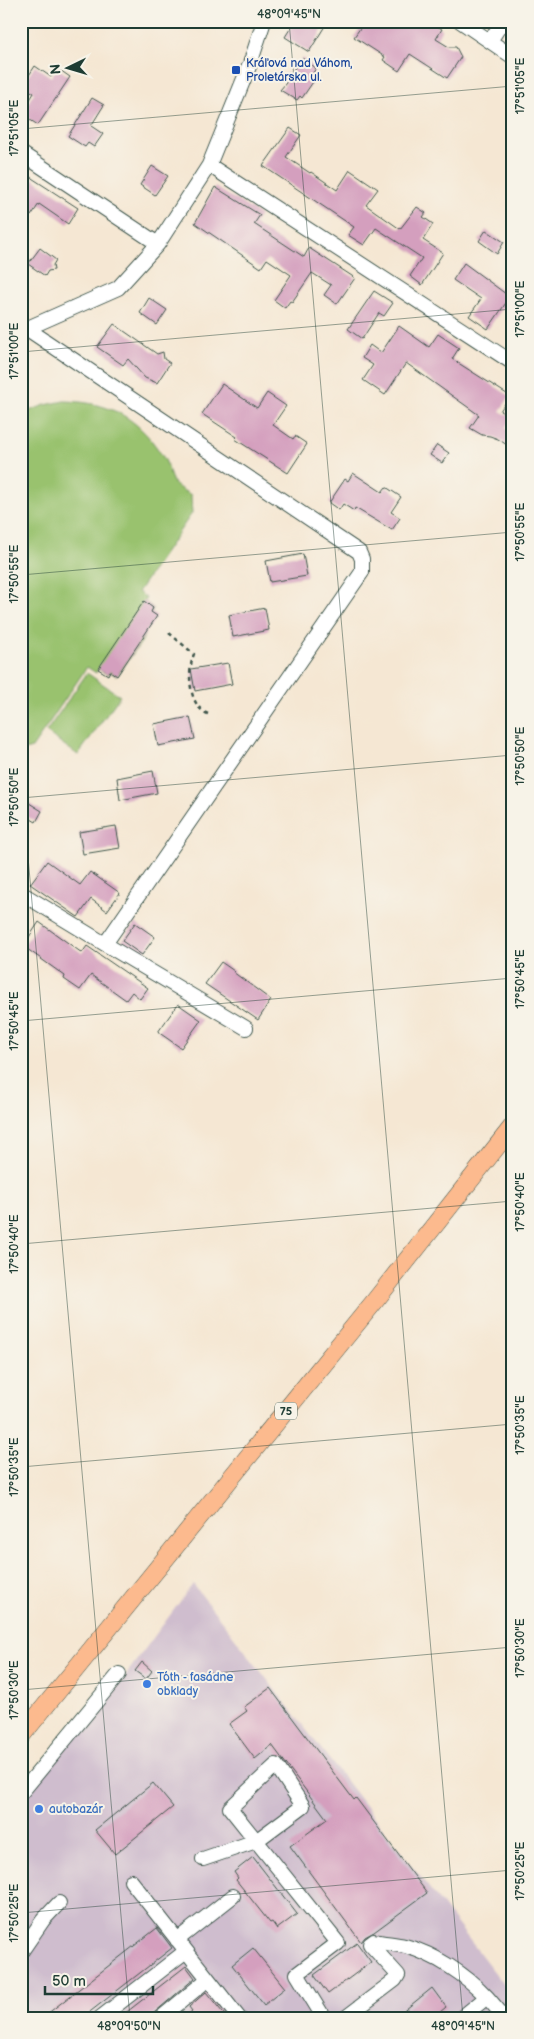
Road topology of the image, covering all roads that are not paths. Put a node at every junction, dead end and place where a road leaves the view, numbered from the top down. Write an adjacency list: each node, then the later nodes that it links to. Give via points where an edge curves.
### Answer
1 (264, 21): 7 (street)
2 (460, 21): 4 (street)
3 (503, 21): 4 (street)
4 (490, 41): 5 (street)
5 (513, 57)
6 (21, 153): 8 (street)
7 (209, 164): 8 (street); 10 (street)
8 (158, 244): 9 (street, via 118,288)
9 (24, 330): 12 (street, via 358,552 362,559 362,572)
10 (513, 363)
11 (26, 896): 12 (street)
12 (105, 944): 13 (street)
13 (246, 1028)
14 (513, 1126): 16 (main road, 75)
15 (119, 1674): 17 (street)
16 (21, 1736)
17 (21, 1793)
18 (256, 1841): 18 (street, via 230,1808 276,1765 303,1806); 19 (street); 30 (street, via 338,1943 297,1974)
19 (203, 1859)
20 (131, 1881): 23 (street)
21 (233, 1896): 23 (street)
22 (59, 1903): 24 (street)
23 (182, 1945): 25 (street); 27 (street)
24 (21, 1952)
25 (208, 1979): 28 (street); 29 (street)
26 (487, 1997): 31 (street, via 474,1983 434,1958 406,1947 374,1941 370,1944 398,1975); 32 (street); 33 (street)
27 (100, 2018)
28 (161, 2018)
29 (239, 2018)
30 (324, 2018)
31 (344, 2018)
32 (461, 2018)
33 (505, 2018)

